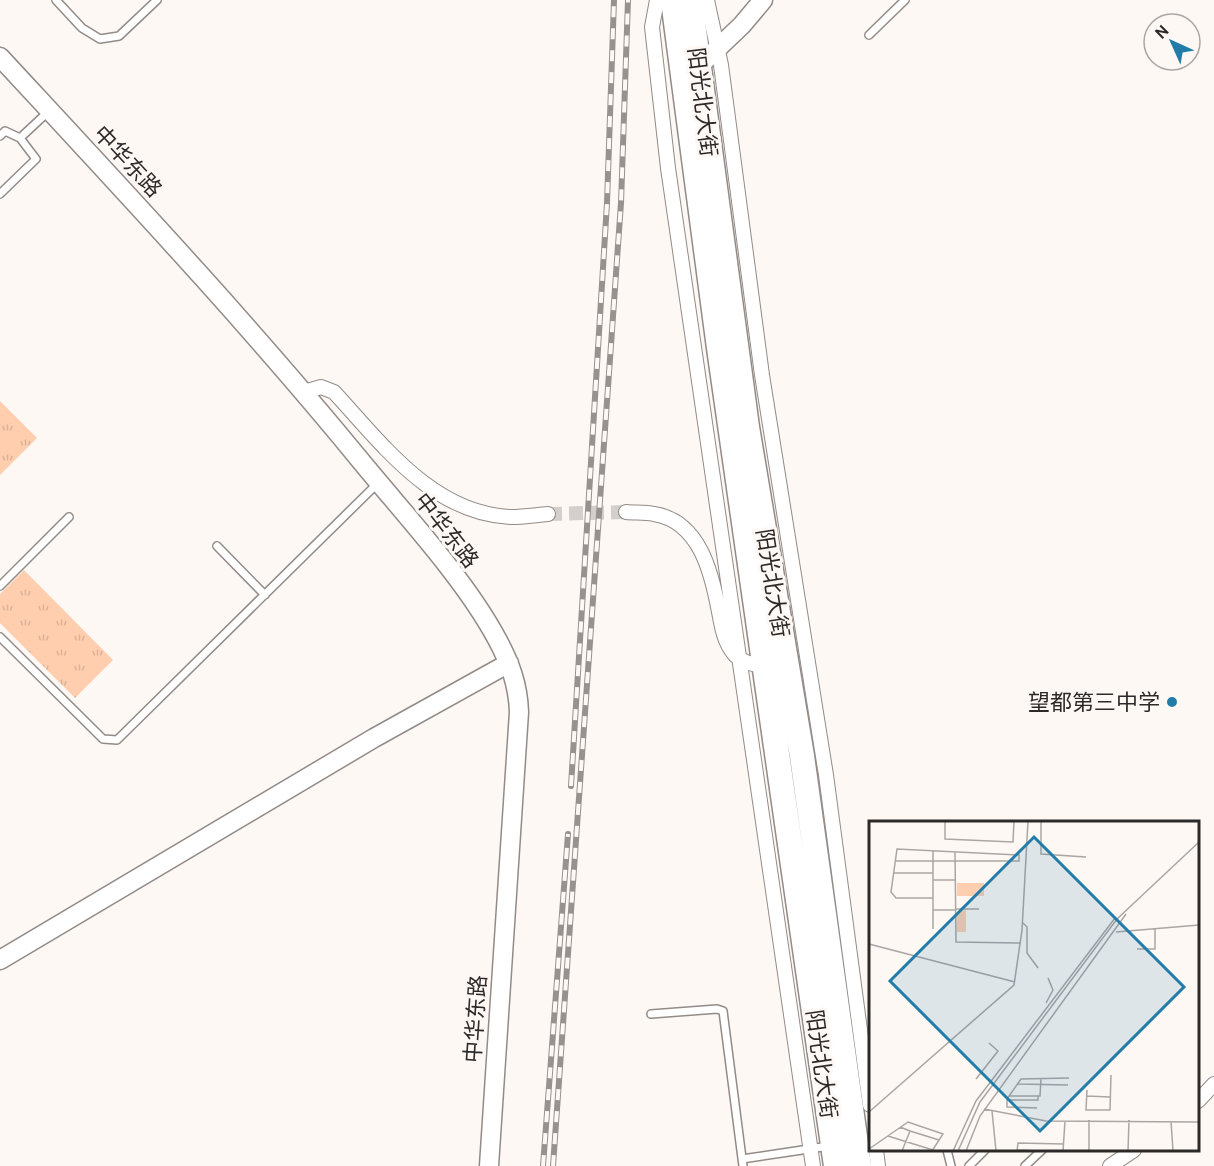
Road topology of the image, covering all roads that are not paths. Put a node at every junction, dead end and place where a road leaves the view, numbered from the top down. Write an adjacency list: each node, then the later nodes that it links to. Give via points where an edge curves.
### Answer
1 (56, 0): 2 (lane, via 82,28 100,39 119,36)
2 (157, 0)
3 (657, 0): 26 (street, via 652,27 668,168)
4 (673, 0): 28 (highway, 阳光北大街)
5 (690, 0): 12 (highway, 阳光北大街)
6 (707, 0): 10 (street)
7 (763, 0): 10 (street)
8 (905, 0): 9 (lane)
9 (869, 35)
10 (718, 49): 12 (street); 32 (street, via 762,375 826,775)
11 (0, 57): 13 (street, 中华东路)
12 (698, 67): 43 (highway, 阳光北大街, via 745,416 800,746)
13 (50, 111): 15 (lane); 17 (street, 中华东路)
14 (0, 136): 15 (lane, via 5,131)
15 (21, 138): 16 (lane, via 36,159)
16 (0, 194)
17 (304, 392): 18 (street, 中华东路); 20 (street, via 321,387 334,392 402,467 445,496 492,514)
18 (379, 482): 24 (lane); 27 (street, 中华东路, via 476,606)
19 (626, 512): 26 (street, via 656,514 697,543 711,571 724,635)
20 (548, 514)
21 (69, 517): 23 (lane)
22 (217, 546): 24 (lane)
23 (0, 586)
24 (265, 595): 25 (lane, via 117,740 103,740)
25 (0, 637)
26 (741, 659): 28 (street); 39 (street)
27 (509, 663): 29 (street, via 374,738); 41 (street, 中华东路, via 518,691 519,712)
28 (764, 666): 39 (highway, 阳光北大街)
29 (0, 960)
30 (651, 1014): 40 (lane, via 723,1011)
31 (1214, 1084): 33 (street)
32 (869, 1098)
33 (1199, 1099)
34 (876, 1151): 44 (street)
35 (948, 1151): 45 (lane)
36 (983, 1151): 46 (lane)
37 (1040, 1151): 47 (lane)
38 (1131, 1151): 48 (street)
39 (826, 1153): 40 (lane); 42 (street)
40 (742, 1163)
41 (489, 1166)
42 (813, 1166)
43 (859, 1166)
44 (878, 1166)
45 (951, 1166)
46 (969, 1166)
47 (1025, 1166)
48 (1110, 1166)

